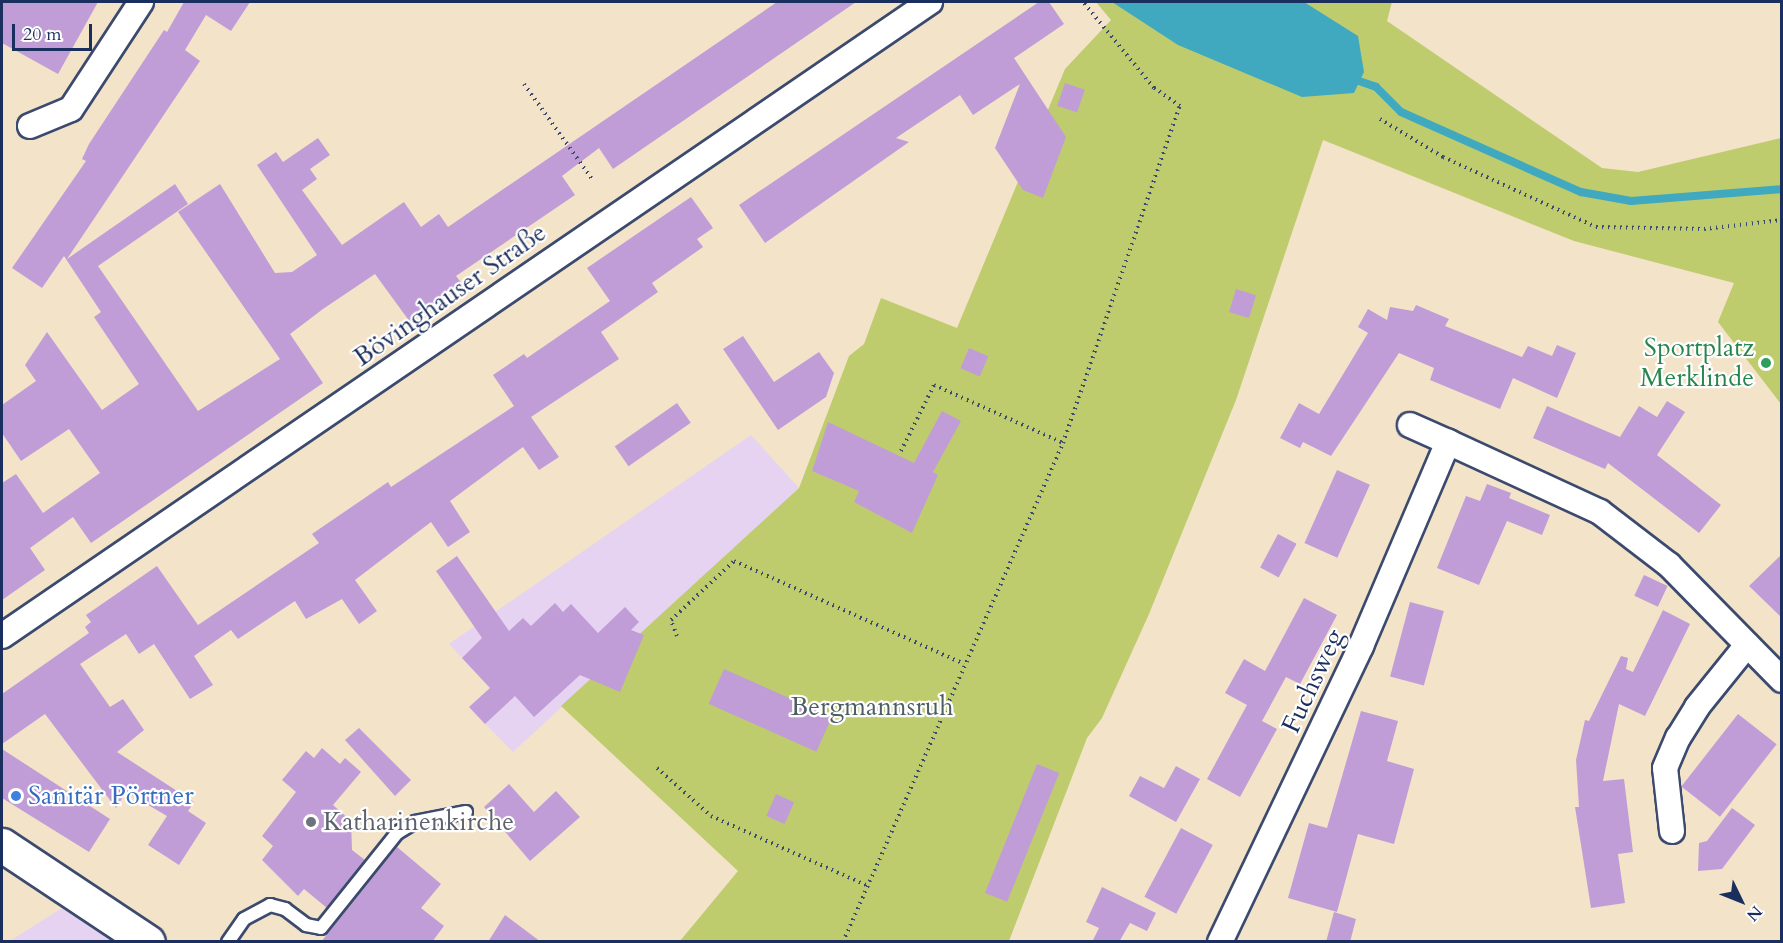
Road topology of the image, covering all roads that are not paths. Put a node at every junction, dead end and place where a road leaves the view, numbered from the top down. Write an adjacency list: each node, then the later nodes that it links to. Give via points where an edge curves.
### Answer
1 (141, 2): 3 (street, via 71,109)
2 (930, 2): 6 (street, Bövinghauser Straße)
3 (30, 126)
4 (1410, 425): 5 (street)
5 (1448, 442): 7 (street, via 1600,512 1669,565); 14 (street, Fuchsweg, via 1361,646)
6 (2, 636)
7 (1747, 645): 8 (street); 10 (street, via 1697,707 1665,768)
8 (1782, 680)
9 (466, 812): 13 (lane, via 415,822 397,833 321,928 306,925 285,909 270,905 244,919)
10 (1672, 831)
11 (2, 845): 12 (main road)
12 (148, 942)
13 (228, 942)
14 (1220, 942)

